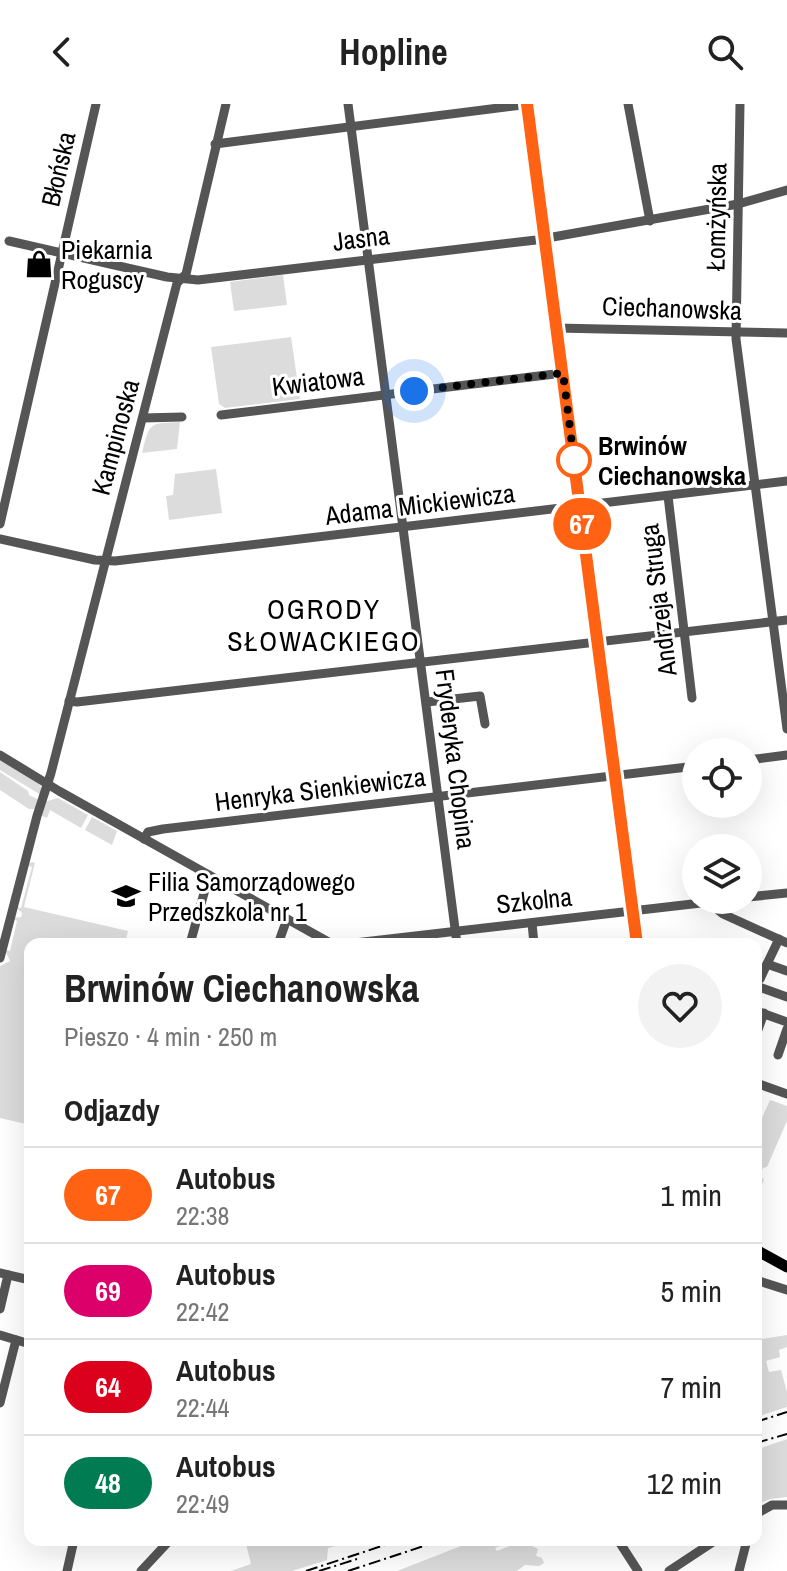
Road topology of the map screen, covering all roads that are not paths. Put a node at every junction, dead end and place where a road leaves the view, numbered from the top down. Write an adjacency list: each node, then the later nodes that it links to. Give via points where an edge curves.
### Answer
1 (96, 104): 14 (street, Błońska)
2 (226, 104): 8 (street, Kampinoska)
3 (348, 104): 7 (street, Fryderyka Chopina)
4 (528, 104): 7 (street); 12 (main road)
5 (628, 104): 11 (street)
6 (740, 104): 10 (street, Łomżyńska)
7 (351, 126): 8 (street); 15 (street, Fryderyka Chopina)
8 (215, 144): 16 (street, Kampinoska)
9 (787, 190): 10 (street, Jasna)
10 (738, 204): 11 (street, Jasna); 18 (street, Łomżyńska)
11 (650, 221): 12 (street, Jasna)
12 (546, 239): 15 (street, Jasna); 17 (main road)
13 (9, 241): 14 (street, Jasna)
14 (61, 253): 16 (street, Jasna); 29 (street, Błońska)
15 (369, 260): 16 (street, Jasna); 21 (street, Fryderyka Chopina)
16 (181, 278): 24 (street, Kampinoska)
17 (556, 328): 18 (street, Ciechanowska); 20 (main road)
18 (736, 331): 19 (street, Ciechanowska); 26 (street, Łomżyńska)
19 (787, 333)
20 (563, 373): 21 (street, Kwiatowa); 28 (main road)
21 (387, 394): 22 (street, Kwiatowa); 30 (street, Fryderyka Chopina)
22 (221, 415)
23 (182, 417): 24 (street)
24 (143, 418): 32 (street, Kampinoska)
25 (787, 481): 26 (street, Adama Mickiewicza)
26 (755, 486): 27 (street, Adama Mickiewicza); 34 (street, Łomżyńska)
27 (668, 496): 28 (street, Adama Mickiewicza); 35 (street, Andrzeja Struga)
28 (580, 507): 30 (street, Adama Mickiewicza); 36 (main road)
29 (0, 524)
30 (404, 528): 32 (street, Adama Mickiewicza); 37 (street, Fryderyka Chopina)
31 (0, 539): 32 (street, Adama Mickiewicza)
32 (106, 561): 39 (street, Kampinoska)
33 (787, 620): 34 (street)
34 (773, 622): 35 (street); 42 (street, Łomżyńska)
35 (684, 631): 36 (street); 38 (street, Andrzeja Struga)
36 (597, 643): 37 (street); 47 (main road)
37 (422, 663): 39 (street); 40 (street, Fryderyka Chopina)
38 (692, 698)
39 (69, 701): 48 (street, Kampinoska)
40 (427, 702): 41 (street, via 480,696); 49 (street, Fryderyka Chopina)
41 (485, 724)
42 (787, 729)
43 (0, 755): 48 (street)
44 (787, 755): 45 (street)
45 (762, 758)
46 (682, 768): 47 (street, Henryka Sienkiewicza)
47 (614, 776): 49 (street, Henryka Sienkiewicza); 55 (main road)
48 (47, 784): 50 (street); 68 (street, Kampinoska)
49 (439, 797): 50 (street, Henryka Sienkiewicza, via 163,829); 59 (street, Fryderyka Chopina)
50 (144, 839): 51 (street)
51 (209, 875): 57 (street); 60 (street)
52 (787, 893): 53 (street)
53 (762, 896)
54 (682, 906): 55 (street, Szkolna)
55 (633, 911): 58 (street, Szkolna); 66 (main road)
56 (723, 914): 67 (street)
57 (287, 919): 61 (street); 62 (street)
58 (532, 923): 59 (street, Szkolna); 65 (street)
59 (456, 931): 63 (street, Szkolna); 64 (street, Fryderyka Chopina)
60 (192, 938)
61 (280, 938)
62 (321, 938)
63 (397, 938)
64 (457, 938)
65 (533, 938)
66 (636, 938)
67 (783, 941): 69 (street)
68 (0, 958)
69 (767, 964): 70 (street); 71 (street)
70 (787, 971)
71 (762, 978)
72 (762, 984): 73 (street)
73 (787, 997)
74 (762, 1013): 75 (street)
75 (787, 1022)
76 (787, 1029): 77 (street)
77 (778, 1055)
78 (762, 1085): 79 (street)
79 (787, 1094)
80 (762, 1253): 81 (main road)
81 (787, 1267)
82 (4, 1274): 83 (street); 86 (street)
83 (24, 1279)
84 (762, 1282): 85 (street)
85 (787, 1290)
86 (0, 1309)
87 (0, 1335): 88 (street)
88 (16, 1340): 89 (street); 90 (street)
89 (24, 1342)
90 (0, 1403)
91 (787, 1505): 92 (street)
92 (762, 1511)
93 (73, 1546): 98 (street)
94 (164, 1546): 99 (street)
95 (622, 1546): 100 (street)
96 (707, 1546): 101 (street)
97 (745, 1546): 102 (street)
98 (67, 1571)
99 (141, 1571)
100 (638, 1571)
101 (669, 1571)
102 (739, 1571)

